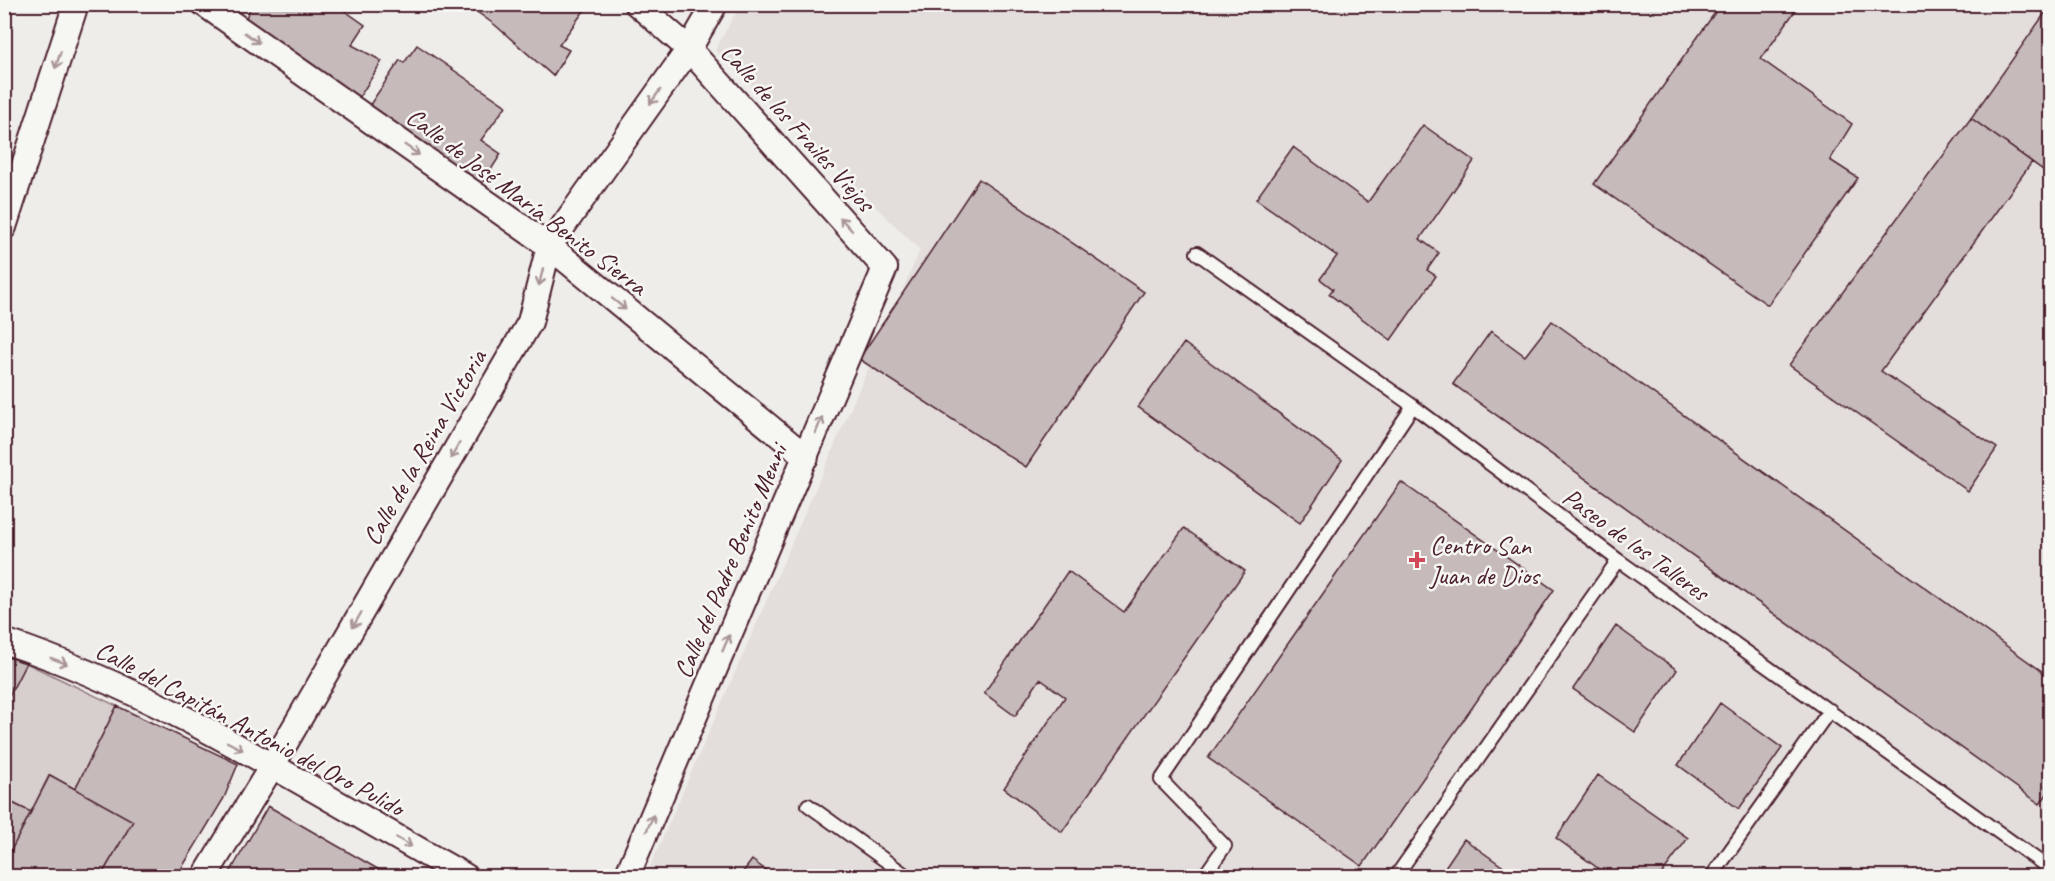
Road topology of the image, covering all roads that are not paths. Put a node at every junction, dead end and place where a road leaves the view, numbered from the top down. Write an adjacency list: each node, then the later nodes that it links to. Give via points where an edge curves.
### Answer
1 (76, 4): 6 (street, one-way to 6)
2 (204, 4): 7 (street, Calle de José María Benito Sierra, one-way to 7)
3 (637, 4): 5 (street, Calle de los Frailes Viejos)
4 (715, 4): 5 (street, Calle de la Reina Victoria)
5 (689, 49): 7 (street, Calle de la Reina Victoria, one-way to 7); 9 (street, Calle de los Frailes Viejos, one-way to 5)
6 (4, 227)
7 (549, 246): 11 (street, Calle de José María Benito Sierra, one-way to 11); 15 (street, Calle de la Reina Victoria, one-way to 15, via 530,322)
8 (1197, 253): 10 (lane, Paseo de los Talleres)
9 (885, 268): 11 (street, Calle del Padre Benito Menni, one-way to 9)
10 (1413, 406): 12 (lane, Paseo de los Talleres); 22 (lane, via 1161,780 1225,846)
11 (806, 457): 20 (street, Calle del Padre Benito Menni, one-way to 11)
12 (1618, 560): 14 (lane, Paseo de los Talleres); 23 (lane)
13 (4, 641): 15 (street, Calle del Capitán Antonio del Oro Pulido, one-way to 15, via 110,680)
14 (1830, 710): 17 (lane, Paseo de los Talleres); 24 (lane)
15 (272, 766): 18 (street, Calle de la Reina Victoria); 19 (street, Calle del Capitán Antonio del Oro Pulido, one-way to 19)
16 (808, 805): 21 (lane)
17 (2050, 869)
18 (205, 876)
19 (465, 876)
20 (627, 876)
21 (907, 876)
22 (1204, 876)
23 (1396, 876)
24 (1712, 876)

